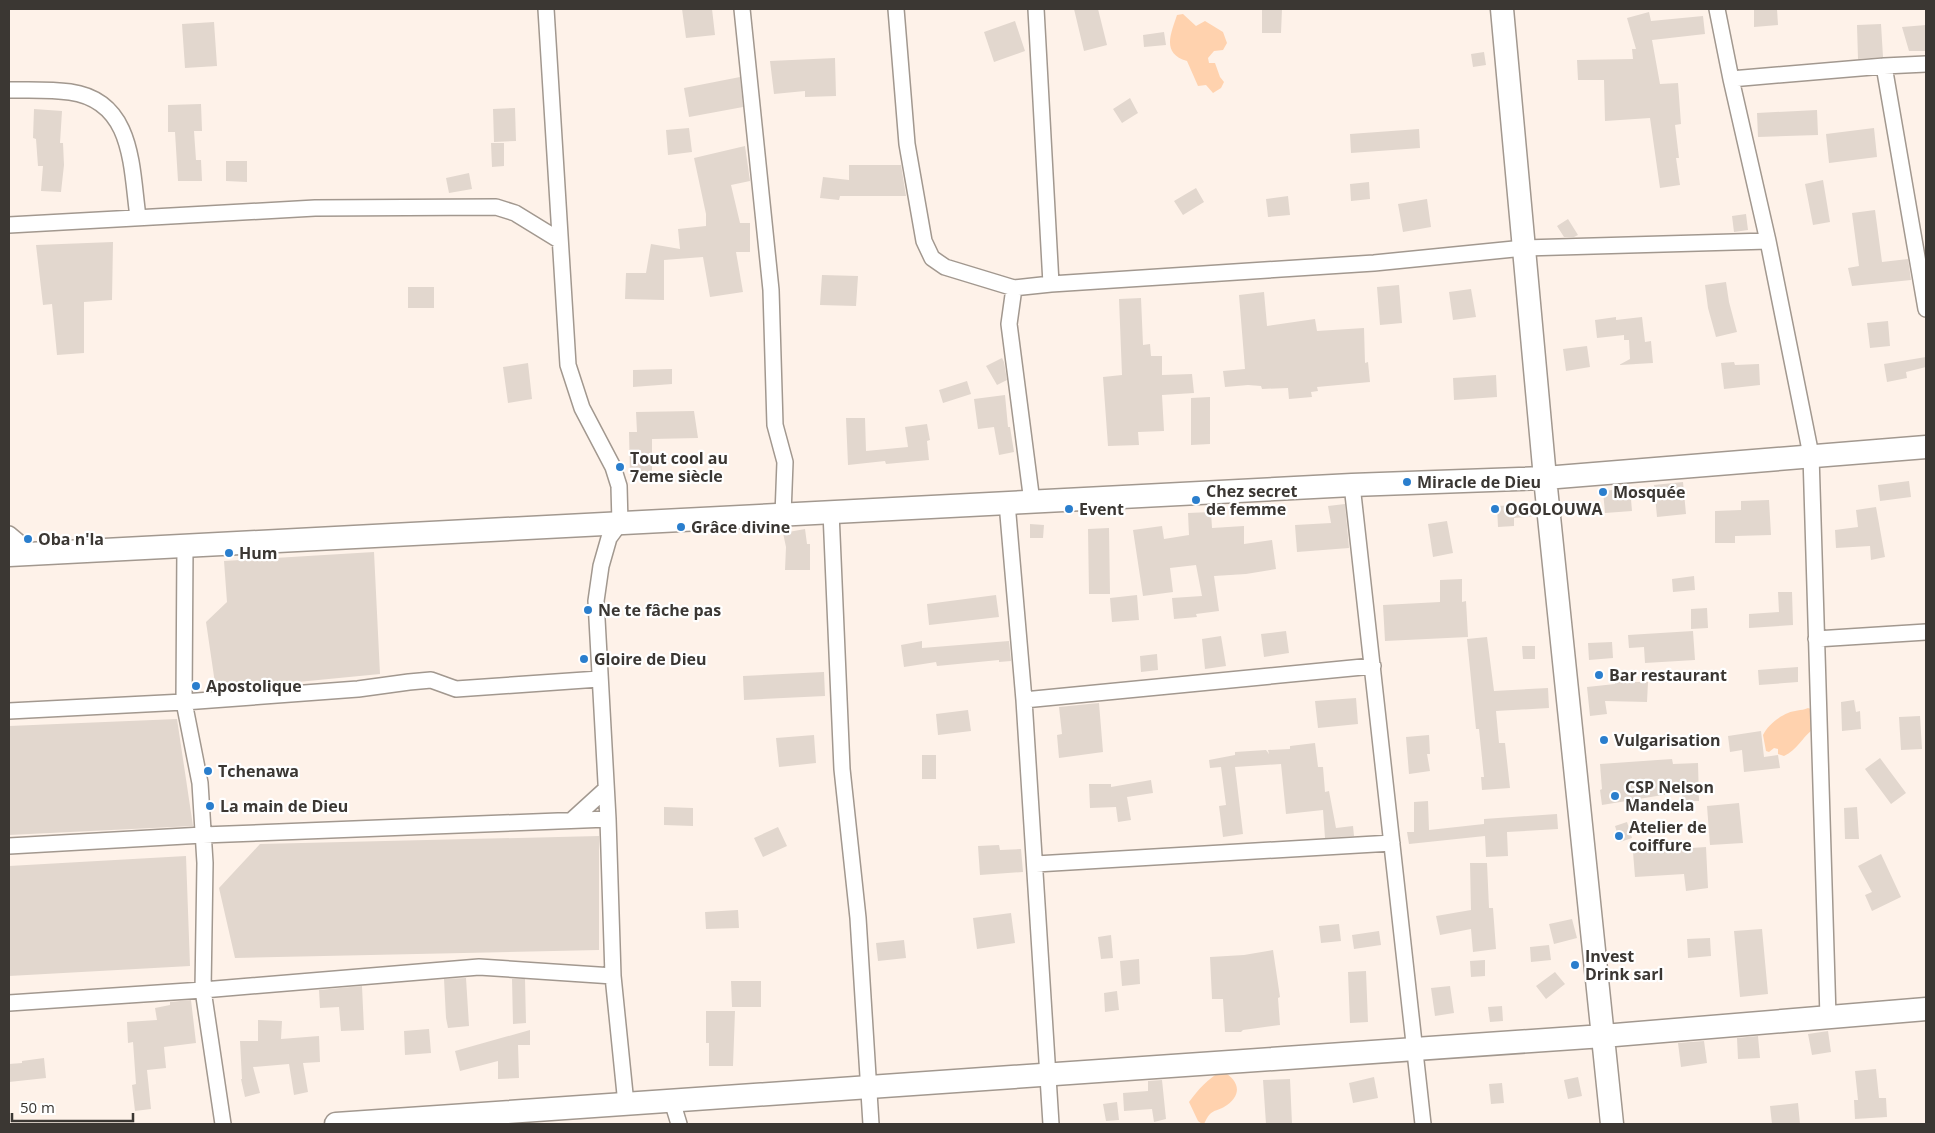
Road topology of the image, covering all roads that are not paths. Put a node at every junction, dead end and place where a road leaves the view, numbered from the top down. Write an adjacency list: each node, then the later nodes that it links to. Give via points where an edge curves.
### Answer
1 (546, 9): 13 (street)
2 (742, 9): 26 (street, via 771,290 776,425 786,462)
3 (896, 9): 17 (street, via 907,144 924,241 932,258 945,267)
4 (1036, 9): 16 (street)
5 (1502, 9): 15 (street)
6 (1716, 9): 9 (street)
7 (1926, 64): 8 (street)
8 (1884, 66): 9 (street); 18 (street)
9 (1731, 79): 14 (street)
10 (9, 90): 11 (street, via 71,92 96,100 115,117 127,139)
11 (138, 216): 12 (street); 13 (street, via 315,208 496,207 515,213)
12 (9, 224)
13 (559, 240): 27 (street, via 568,365 582,408 613,467 619,486)
14 (1768, 242): 15 (street); 20 (street)
15 (1524, 248): 16 (street, via 1374,263); 21 (street)
16 (1051, 284): 17 (street)
17 (1014, 288): 23 (street, via 1009,324)
18 (1926, 308)
19 (1926, 447): 20 (street)
20 (1811, 455): 21 (street); 33 (street)
21 (1545, 478): 22 (street); 51 (street)
22 (1352, 485): 23 (street); 34 (street)
23 (1032, 502): 24 (street)
24 (1007, 503): 25 (street); 36 (street)
25 (832, 512): 26 (street); 54 (street, via 842,769 858,918)
26 (783, 515): 27 (street)
27 (620, 523): 29 (street); 35 (street, via 609,538 596,602)
28 (9, 534): 30 (street)
29 (185, 546): 30 (street); 37 (street)
30 (34, 554): 31 (street)
31 (9, 555)
32 (1926, 632): 33 (street)
33 (1816, 639): 50 (street)
34 (1373, 666): 36 (street); 43 (street)
35 (599, 679): 37 (street, via 456,689 431,680); 39 (street)
36 (1024, 700): 45 (street)
37 (184, 702): 38 (street); 42 (street, via 200,783)
38 (9, 711)
39 (606, 789): 40 (street); 41 (street)
40 (608, 819): 41 (street); 46 (street)
41 (572, 820): 42 (street)
42 (203, 835): 44 (street); 47 (street)
43 (1392, 843): 45 (street); 52 (street)
44 (9, 846)
45 (1036, 864): 53 (street)
46 (613, 976): 47 (street, via 479,966); 56 (street)
47 (203, 990): 48 (street); 57 (street)
48 (9, 1003)
49 (1926, 1009): 50 (street)
50 (1828, 1017): 51 (street)
51 (1603, 1036): 52 (street); 63 (street)
52 (1415, 1049): 53 (street); 62 (street)
53 (1048, 1074): 54 (street); 61 (street)
54 (870, 1087): 55 (street); 60 (street)
55 (672, 1100): 56 (street); 59 (street)
56 (626, 1104): 58 (street)
57 (223, 1124)
58 (344, 1124)
59 (679, 1124)
60 (872, 1124)
61 (1051, 1124)
62 (1423, 1124)
63 (1612, 1124)

